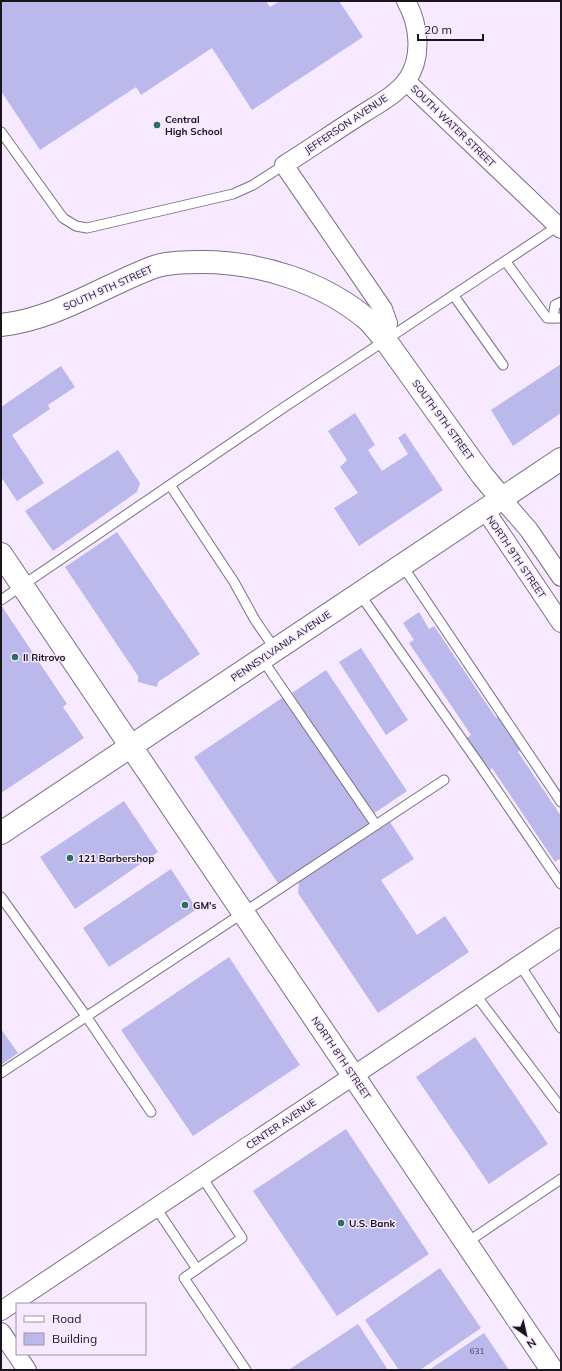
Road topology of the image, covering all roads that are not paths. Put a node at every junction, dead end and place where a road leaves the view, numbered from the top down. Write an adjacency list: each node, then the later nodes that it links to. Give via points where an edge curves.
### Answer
1 (406, 1): 2 (street, SOUTH WATER STREET, via 416,23 418,42 414,64)
2 (406, 81): 4 (street, JEFFERSON AVENUE, via 386,99); 5 (street, SOUTH WATER STREET)
3 (1, 132): 4 (lane, via 59,213 76,226 87,228 232,194 254,185)
4 (284, 165): 11 (street, via 383,309 388,323)
5 (560, 228): 6 (lane)
6 (506, 262): 7 (lane); 9 (lane, via 547,318)
7 (454, 296): 11 (lane); 12 (lane)
8 (561, 302): 9 (lane, via 555,305)
9 (557, 318)
10 (1, 325): 11 (street, SOUTH 9TH STREET, via 44,316 156,266 224,262 259,267 292,277 323,292 369,321)
11 (386, 341): 14 (lane); 15 (street, SOUTH 9TH STREET, via 482,475)
12 (503, 365)
13 (561, 459): 15 (street, PENNSYLVANIA AVENUE)
14 (170, 485): 19 (lane); 23 (lane, via 234,582 255,620)
15 (494, 504): 17 (street, PENNSYLVANIA AVENUE); 18 (street, via 529,530); 22 (street, NORTH 9TH STREET)
16 (1, 554): 19 (street, NORTH 8TH STREET)
17 (402, 565): 20 (street, PENNSYLVANIA AVENUE); 26 (lane)
18 (561, 577)
19 (22, 586): 21 (lane); 24 (street, NORTH 8TH STREET)
20 (359, 594): 23 (street, PENNSYLVANIA AVENUE); 29 (lane)
21 (1, 600)
22 (561, 623)
23 (268, 654): 24 (street, PENNSYLVANIA AVENUE); 27 (lane)
24 (131, 746): 28 (street, PENNSYLVANIA AVENUE); 31 (street, NORTH 8TH STREET)
25 (444, 780): 27 (lane)
26 (561, 802)
27 (376, 825): 31 (lane)
28 (1, 833)
29 (561, 884)
30 (1, 897): 35 (lane)
31 (243, 912): 35 (lane); 38 (street, NORTH 8TH STREET)
32 (561, 937): 33 (street, CENTER AVENUE)
33 (520, 964): 34 (street, CENTER AVENUE); 36 (lane)
34 (475, 994): 38 (street, CENTER AVENUE); 39 (lane)
35 (86, 1016): 37 (lane); 40 (lane)
36 (561, 1028)
37 (1, 1073)
38 (353, 1076): 41 (street, CENTER AVENUE); 44 (street, NORTH 8TH STREET)
39 (561, 1108)
40 (150, 1112)
41 (202, 1177): 43 (street, CENTER AVENUE); 45 (lane, via 242,1238)
42 (561, 1179): 44 (lane)
43 (156, 1208): 45 (lane); 46 (street, CENTER AVENUE)
44 (466, 1243): 52 (street, NORTH 8TH STREET)
45 (197, 1269): 51 (lane, via 184,1278)
46 (1, 1311)
47 (1, 1332): 49 (street)
48 (16, 1355): 50 (street)
49 (16, 1355)
50 (26, 1370)
51 (246, 1370)
52 (552, 1370)

